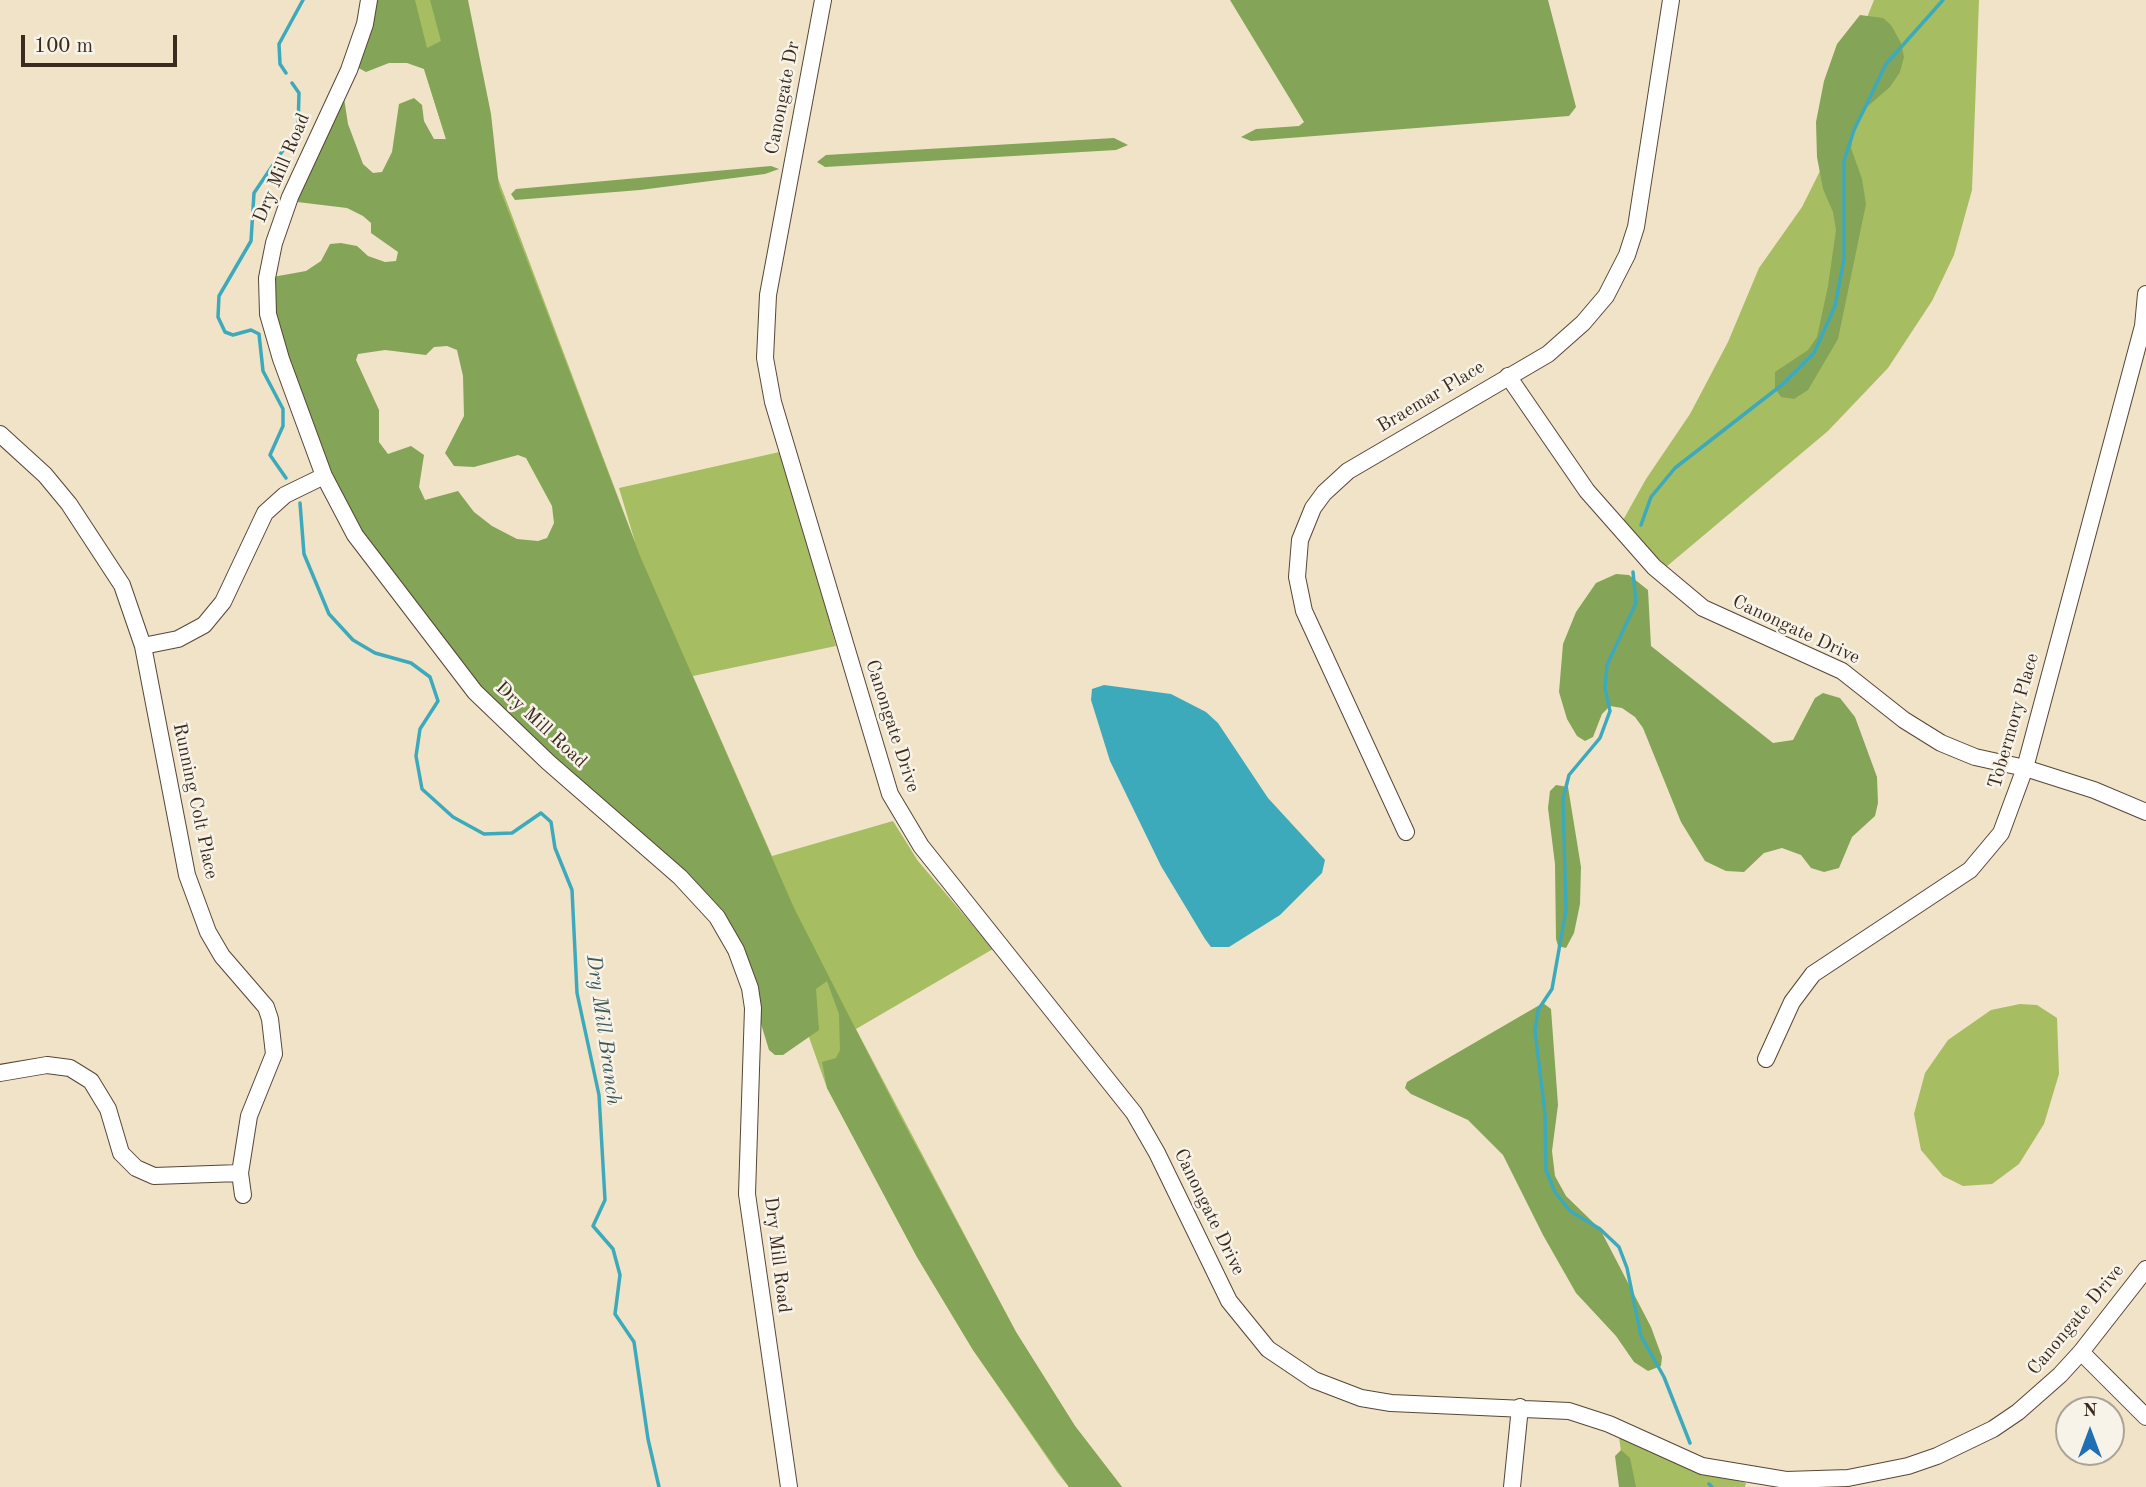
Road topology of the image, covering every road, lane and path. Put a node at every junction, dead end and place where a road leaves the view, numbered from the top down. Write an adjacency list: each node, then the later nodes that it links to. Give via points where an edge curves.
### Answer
1 (369, 0): 8 (street, Dry Mill Road, via 349,70 290,197 267,278 268,314)
2 (823, 0): 4 (street, Canongate Dr)
3 (1671, 0): 6 (street, Braemar Place, via 1639,211 1622,268 1606,296 1572,335)
4 (785, 204): 19 (street, Canongate Drive, via 765,310 769,388 890,794 907,824 1134,1113 1229,1301 1268,1349 1314,1381 1361,1398 1405,1404)
5 (2146, 294): 10 (street, Tobermory Place, via 2143,326)
6 (1508, 376): 10 (street, Canongate Drive, via 1581,484 1680,592 1725,621 1842,671 1941,743 1975,757); 12 (street, Braemar Place, via 1348,471 1313,508 1300,540 1297,577 1304,611)
7 (0, 434): 9 (street, Running Colt Place, via 45,475 93,536 122,585)
8 (324, 477): 9 (street, via 285,495 265,513 223,602 204,625 178,639); 21 (street, Dry Mill Road, via 355,535 475,692 680,877 717,917 736,950 752,1008 747,1194)
9 (143, 646): 15 (street, Running Colt Place, via 187,875 208,932 222,956 266,1007 273,1028 274,1054 248,1116)
10 (2025, 768): 11 (street, Canongate Drive); 13 (street, Tobermory Place, via 2001,834 1981,860 1813,974 1792,1002)
11 (2146, 812)
12 (1406, 832)
13 (1766, 1059)
14 (0, 1073): 15 (street, via 47,1065 70,1068 92,1081 108,1109 121,1153 154,1176)
15 (240, 1173): 16 (street, Running Colt Place)
16 (243, 1195)
17 (2146, 1269): 18 (street, Canongate Drive)
18 (2081, 1352): 19 (street, Canongate Drive, via 2038,1396 1975,1439 1908,1466 1848,1478 1786,1480 1718,1469 1674,1455 1590,1416); 20 (street)
19 (1520, 1407): 22 (street)
20 (2146, 1417)
21 (789, 1487)
22 (1512, 1487)

